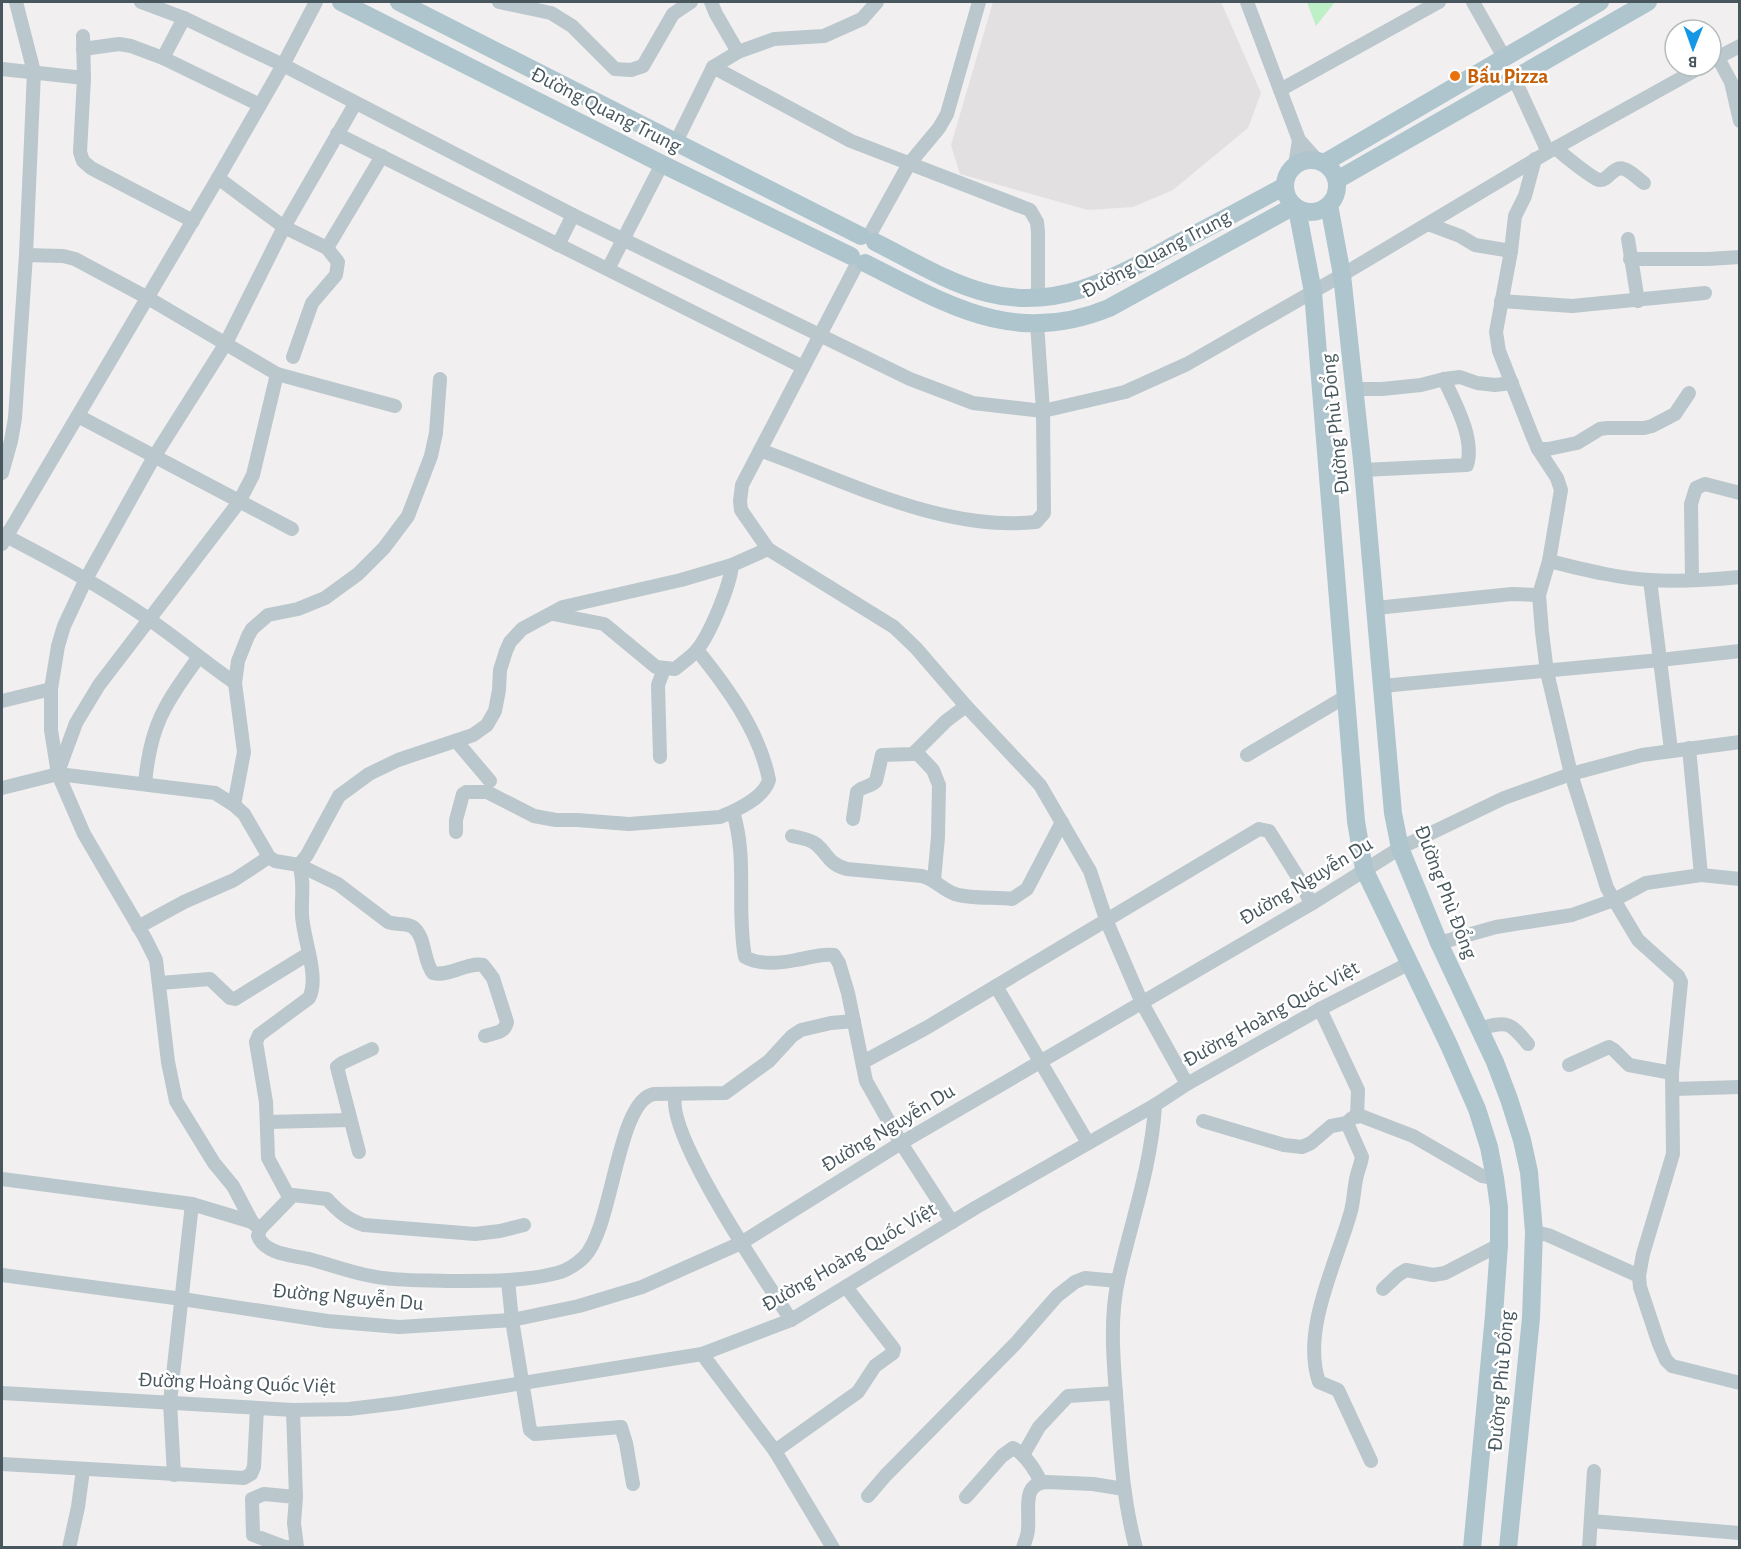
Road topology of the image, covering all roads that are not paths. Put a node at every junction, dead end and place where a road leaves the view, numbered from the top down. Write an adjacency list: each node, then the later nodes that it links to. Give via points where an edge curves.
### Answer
1 (16, 2): 26 (street)
2 (141, 2): 17 (street)
3 (316, 2): 23 (street)
4 (341, 2): 42 (main road, Đường Quang Trung)
5 (399, 2): 37 (main road, Đường Quang Trung)
6 (506, 2): 16 (street)
7 (691, 2): 16 (street, via 673,14 643,66 632,70 615,69)
8 (711, 2): 19 (street)
9 (877, 2): 19 (street, via 862,19 824,36 774,39)
10 (979, 2): 43 (street, via 946,114)
11 (1247, 2): 31 (street)
12 (1439, 2): 31 (street)
13 (1473, 2): 21 (street)
14 (1600, 2): 21 (main road)
15 (1648, 2): 29 (main road)
16 (553, 7)
17 (184, 18): 22 (street); 23 (street)
18 (1740, 46): 20 (street)
19 (738, 52): 24 (street)
20 (1723, 55)
21 (1504, 57): 41 (main road)
22 (163, 58): 28 (street, via 131,46 83,43); 33 (street)
23 (283, 65): 32 (street); 33 (street)
24 (713, 66): 37 (street); 43 (street, via 851,141)
25 (2, 69): 26 (street)
26 (34, 72): 28 (street); 61 (street)
27 (1723, 72): 34 (street, via 1731,82)
28 (84, 78): 52 (street, via 80,152 83,161)
29 (1515, 78): 38 (street); 46 (main road)
30 (1681, 78): 38 (street)
31 (1280, 90): 36 (street)
32 (355, 104): 35 (street); 51 (street)
33 (260, 105): 45 (street)
34 (1740, 121)
35 (337, 134): 39 (street); 54 (street)
36 (1299, 140): 41 (street); 44 (street)
37 (676, 142): 55 (main road, Đường Quang Trung)
38 (1551, 150): 40 (street); 47 (street, via 1596,179 1606,178 1620,168)
39 (382, 156): 58 (street); 59 (street)
40 (1535, 159): 53 (street); 60 (street, via 1515,216)
41 (1320, 161): 44 (main road, via 1306,160); 46 (main road)
42 (662, 164): 57 (street); 64 (main road, Đường Quang Trung)
43 (909, 164): 55 (street); 70 (street, via 1030,210 1038,232)
44 (1295, 165): 48 (main road, via 1287,174)
45 (218, 178): 52 (street); 54 (street)
46 (1337, 180): 49 (main road, via 1337,194)
47 (1644, 183)
48 (1285, 186): 50 (main road, via 1287,197); 70 (main road, Đường Quang Trung, via 1098,285)
49 (1329, 205): 50 (main road, via 1314,212); 66 (main road, Đường Phù Đổng)
50 (1296, 207): 67 (main road, Đường Phù Đổng); 73 (main road, Đường Quang Trung, via 1109,308 1064,322)
51 (573, 215): 57 (street); 58 (street)
52 (193, 221): 69 (street)
53 (1428, 224): 60 (street, via 1476,245); 66 (street)
54 (284, 227): 59 (street); 75 (street)
55 (868, 238): 64 (main road, via 876,255); 64 (main road, via 850,243 849,252); 70 (main road, Đường Quang Trung, via 986,293)
56 (1628, 239): 63 (street)
57 (623, 240): 65 (street); 74 (street)
58 (558, 245): 65 (street)
59 (327, 248): 76 (street, via 338,262 336,275 312,303)
60 (1511, 251): 71 (street)
61 (26, 255): 69 (street, via 69,256); 91 (street, via 13,429)
62 (1740, 257): 63 (street)
63 (1630, 259): 72 (street)
64 (858, 260): 73 (main road, Đường Quang Trung, via 979,316); 74 (street)
65 (608, 269): 77 (street)
66 (1342, 275): 67 (street); 82 (main road, Đường Phù Đổng)
67 (1313, 292): 85 (street, via 1159,378 1125,392); 116 (main road, Đường Phù Đổng)
68 (1705, 293): 72 (street)
69 (148, 298): 75 (street); 86 (street)
70 (1038, 298)
71 (1502, 301): 72 (street, via 1572,306); 81 (street, via 1496,332 1498,351)
72 (1638, 301)
73 (1037, 323): 85 (street)
74 (821, 334): 77 (street); 85 (street, via 910,379 973,403)
75 (226, 343): 78 (street); 89 (street)
76 (293, 357)
77 (803, 367): 88 (street)
78 (276, 374): 84 (street); 93 (street, via 251,482)
79 (440, 379): 113 (street, via 431,456 408,516 358,574 325,598 268,615 252,629 242,648)
80 (1444, 379): 81 (street, via 1460,377 1494,385); 82 (street, via 1421,385); 90 (street, via 1465,432 1467,465)
81 (1512, 383): 87 (street)
82 (1354, 389): 90 (main road, Đường Phù Đổng)
83 (1689, 393): 87 (street, via 1675,414 1652,426 1600,429 1577,443)
84 (395, 406)
85 (1043, 411): 88 (street, via 1044,513 1036,522 1022,524 964,521 891,499)
86 (78, 416): 89 (street); 95 (street)
87 (1538, 449): 97 (street, via 1561,490)
88 (760, 450): 96 (street, via 742,485 740,501 746,518)
89 (154, 457): 93 (street); 100 (street)
90 (1363, 470): 104 (main road, Đường Phù Đổng)
91 (2, 473)
92 (1740, 493): 102 (street, via 1705,484 1696,488 1691,504)
93 (239, 502): 94 (street); 106 (street)
94 (292, 529)
95 (3, 538): 100 (street)
96 (768, 549): 98 (street); 118 (street, via 894,627)
97 (1549, 561): 101 (street, via 1600,574); 103 (street)
98 (732, 565): 105 (street, via 563,608); 107 (street, via 724,597)
99 (1740, 577): 102 (street)
100 (86, 579): 106 (street); 115 (street, via 64,626)
101 (1650, 580): 102 (street); 110 (street)
102 (1692, 580)
103 (1539, 595): 104 (street, via 1512,594); 112 (street)
104 (1376, 608): 114 (main road, Đường Phù Đổng)
105 (553, 614): 111 (street, via 604,624 656,667); 119 (street, via 522,629 510,642 500,670 495,711 487,725)
106 (150, 620): 109 (street); 126 (street, via 85,706)
107 (697, 650): 111 (street, via 675,669); 132 (street, via 743,717 762,751 767,769 767,787)
108 (1740, 651): 110 (street)
109 (198, 658): 113 (street); 129 (street, via 160,717 150,748)
110 (1660, 660): 112 (street); 122 (street)
111 (664, 669): 125 (street, via 658,685)
112 (1547, 672): 114 (street); 127 (street)
113 (235, 683): 131 (street, via 244,752)
114 (1382, 686): 137 (main road, Đường Phù Đổng, via 1393,813)
115 (51, 689): 117 (street); 126 (street, via 51,730)
116 (1345, 697): 124 (street); 140 (main road, Đường Phù Đổng)
117 (2, 701)
118 (966, 706): 123 (street); 134 (street, via 1040,785)
119 (457, 742): 128 (street); 139 (street, via 398,760 369,774 339,796)
120 (1740, 742): 121 (street, Đường Nguyễn Du)
121 (1689, 748): 122 (street, Đường Nguyễn Du); 141 (street)
122 (1671, 750): 127 (street, Đường Nguyễn Du)
123 (916, 752): 133 (street, via 882,755 876,781 858,792); 142 (street, via 933,770 939,785)
124 (1247, 755)
125 (660, 758)
126 (58, 774): 129 (street); 130 (street); 147 (street, via 84,834)
127 (1571, 774): 137 (street, Đường Nguyễn Du, via 1504,798); 144 (street)
128 (490, 781)
129 (146, 784): 131 (street, via 204,790)
130 (2, 788)
131 (234, 805): 138 (street, via 244,814)
132 (733, 812): 135 (street, via 629,824 556,820 534,816 487,792 473,791 463,795); 155 (street, via 738,829 745,957 767,962 824,953 834,955)
133 (853, 819)
134 (1062, 822): 142 (street, via 1027,889 1012,899 956,895); 146 (street, via 1090,871)
135 (456, 832)
136 (792, 836): 142 (street, via 816,843 837,866)
137 (1400, 848): 140 (street, Đường Nguyễn Du); 148 (main road, Đường Phù Đổng)
138 (268, 856): 139 (street); 147 (street, via 234,880)
139 (299, 865): 149 (street); 157 (street, via 338,884 388,922 414,928 433,973 483,964 493,978 507,1022 503,1030)
140 (1364, 869): 145 (street, Đường Nguyễn Du); 150 (main road, Đường Phù Đổng)
141 (1701, 874): 143 (street); 144 (street, via 1646,883)
142 (934, 880)
143 (1739, 881)
144 (1614, 900): 148 (street, via 1572,915 1496,927); 163 (street, via 1638,940 1681,982)
145 (1311, 904): 146 (street, via 1269,831 1260,829); 153 (street, Đường Nguyễn Du)
146 (1107, 922): 152 (street); 153 (street)
147 (138, 927): 151 (street, via 156,960)
148 (1439, 943): 156 (main road, Đường Phù Đổng)
149 (308, 954): 151 (street, via 235,999 210,979); 172 (street, via 313,981 309,998 265,1030 256,1042)
150 (1408, 964): 154 (street, Đường Hoàng Quốc Việt); 176 (main road, Đường Phù Đổng, via 1477,1109)
151 (160, 983): 181 (street, via 176,1101)
152 (996, 986): 160 (street); 161 (street)
153 (1142, 1003): 161 (street, Đường Nguyễn Du); 164 (street)
154 (1320, 1009): 164 (street, Đường Hoàng Quốc Việt); 170 (street, via 1358,1090)
155 (854, 1021): 160 (street); 167 (street, via 831,1023 792,1035 769,1061 725,1093)
156 (1479, 1029): 158 (street, via 1504,1023); 183 (main road, Đường Phù Đổng, via 1516,1119 1529,1172)
157 (484, 1036)
158 (1528, 1044)
159 (372, 1049): 169 (street, via 337,1067)
160 (862, 1062): 173 (street, via 866,1081)
161 (1039, 1063): 173 (street, Đường Nguyễn Du); 174 (street)
162 (1569, 1065): 163 (street, via 1609,1047 1629,1065)
163 (1672, 1073): 166 (street)
164 (1187, 1084): 168 (street, Đường Hoàng Quốc Việt)
165 (1740, 1087): 166 (street)
166 (1674, 1089): 187 (street, via 1673,1154)
167 (676, 1094): 184 (street, via 675,1110 681,1133); 188 (street, via 649,1095 640,1103 624,1137 594,1242 584,1256 559,1273)
168 (1155, 1105): 174 (street, Đường Hoàng Quốc Việt); 189 (street, via 1143,1180)
169 (350, 1120): 172 (street); 175 (street)
170 (1352, 1120): 171 (street, via 1330,1126 1302,1147); 176 (street, via 1376,1121 1413,1136 1482,1176); 205 (street, via 1362,1157 1351,1210 1322,1299 1315,1339 1316,1373 1319,1382 1338,1390)
171 (1203, 1121)
172 (267, 1122): 178 (street, via 268,1158)
173 (901, 1143): 180 (street); 184 (street, Đường Nguyễn Du)
174 (1088, 1143): 180 (street, Đường Hoàng Quốc Việt)
175 (359, 1152)
176 (1495, 1178): 185 (main road, Đường Phù Đổng)
177 (2, 1179): 179 (street)
178 (289, 1197): 181 (street); 182 (street, via 327,1199 354,1222 364,1225 475,1234)
179 (192, 1204): 181 (street); 192 (street)
180 (952, 1222): 190 (street, Đường Hoàng Quốc Việt)
181 (256, 1225): 188 (street, via 266,1248 366,1275 405,1280)
182 (524, 1225)
183 (1534, 1232): 187 (street, via 1548,1234); 224 (main road, Đường Phù Đổng, via 1531,1318)
184 (741, 1243): 193 (street, Đường Nguyễn Du, via 642,1287); 194 (street)
185 (1498, 1245): 191 (street, via 1445,1273 1406,1270); 223 (main road, Đường Phù Đổng)
186 (2, 1275): 192 (street, Đường Nguyễn Du)
187 (1639, 1276): 197 (street, via 1646,1308 1666,1360 1677,1369)
188 (508, 1281): 193 (street)
189 (1118, 1281): 199 (street, via 1113,1352); 213 (street, via 1084,1278 1057,1296)
190 (846, 1287): 194 (street, Đường Hoàng Quốc Việt); 203 (street, via 894,1349 875,1366 858,1392)
191 (1383, 1289)
192 (182, 1299): 193 (street, Đường Nguyễn Du, via 327,1321 399,1327); 200 (street)
193 (512, 1320): 196 (street)
194 (791, 1320): 195 (street, Đường Hoàng Quốc Việt)
195 (702, 1354): 196 (street, Đường Hoàng Quốc Việt); 203 (street)
196 (523, 1383): 202 (street, Đường Hoàng Quốc Việt, via 350,1409); 211 (street, via 532,1433 621,1427)
197 (1740, 1383)
198 (2, 1392): 200 (street, Đường Hoàng Quốc Việt)
199 (1116, 1393): 204 (street, via 1068,1396 1039,1426); 212 (street)
200 (170, 1402): 201 (street, Đường Hoàng Quốc Việt); 209 (street)
201 (257, 1408): 202 (street, Đường Hoàng Quốc Việt); 209 (street, via 251,1474 240,1479)
202 (293, 1410): 214 (street)
203 (775, 1451): 221 (street)
204 (1023, 1455): 210 (street); 215 (street, via 1015,1448 1010,1449)
205 (1371, 1461)
206 (2, 1464): 207 (street)
207 (83, 1470): 209 (street); 220 (street)
208 (1594, 1472): 216 (street)
209 (174, 1475)
210 (1041, 1482): 212 (street); 222 (street, via 1029,1495 1028,1531)
211 (633, 1484)
212 (1124, 1489): 219 (street)
213 (868, 1496)
214 (296, 1497): 218 (street); 218 (street, via 257,1496 252,1499 251,1510 253,1535 285,1547)
215 (966, 1497)
216 (1591, 1521): 217 (street); 225 (street)
217 (1740, 1533)
218 (297, 1547)
219 (1135, 1547)
220 (69, 1548)
221 (833, 1548)
222 (1023, 1548)
223 (1472, 1548)
224 (1508, 1548)
225 (1588, 1548)

